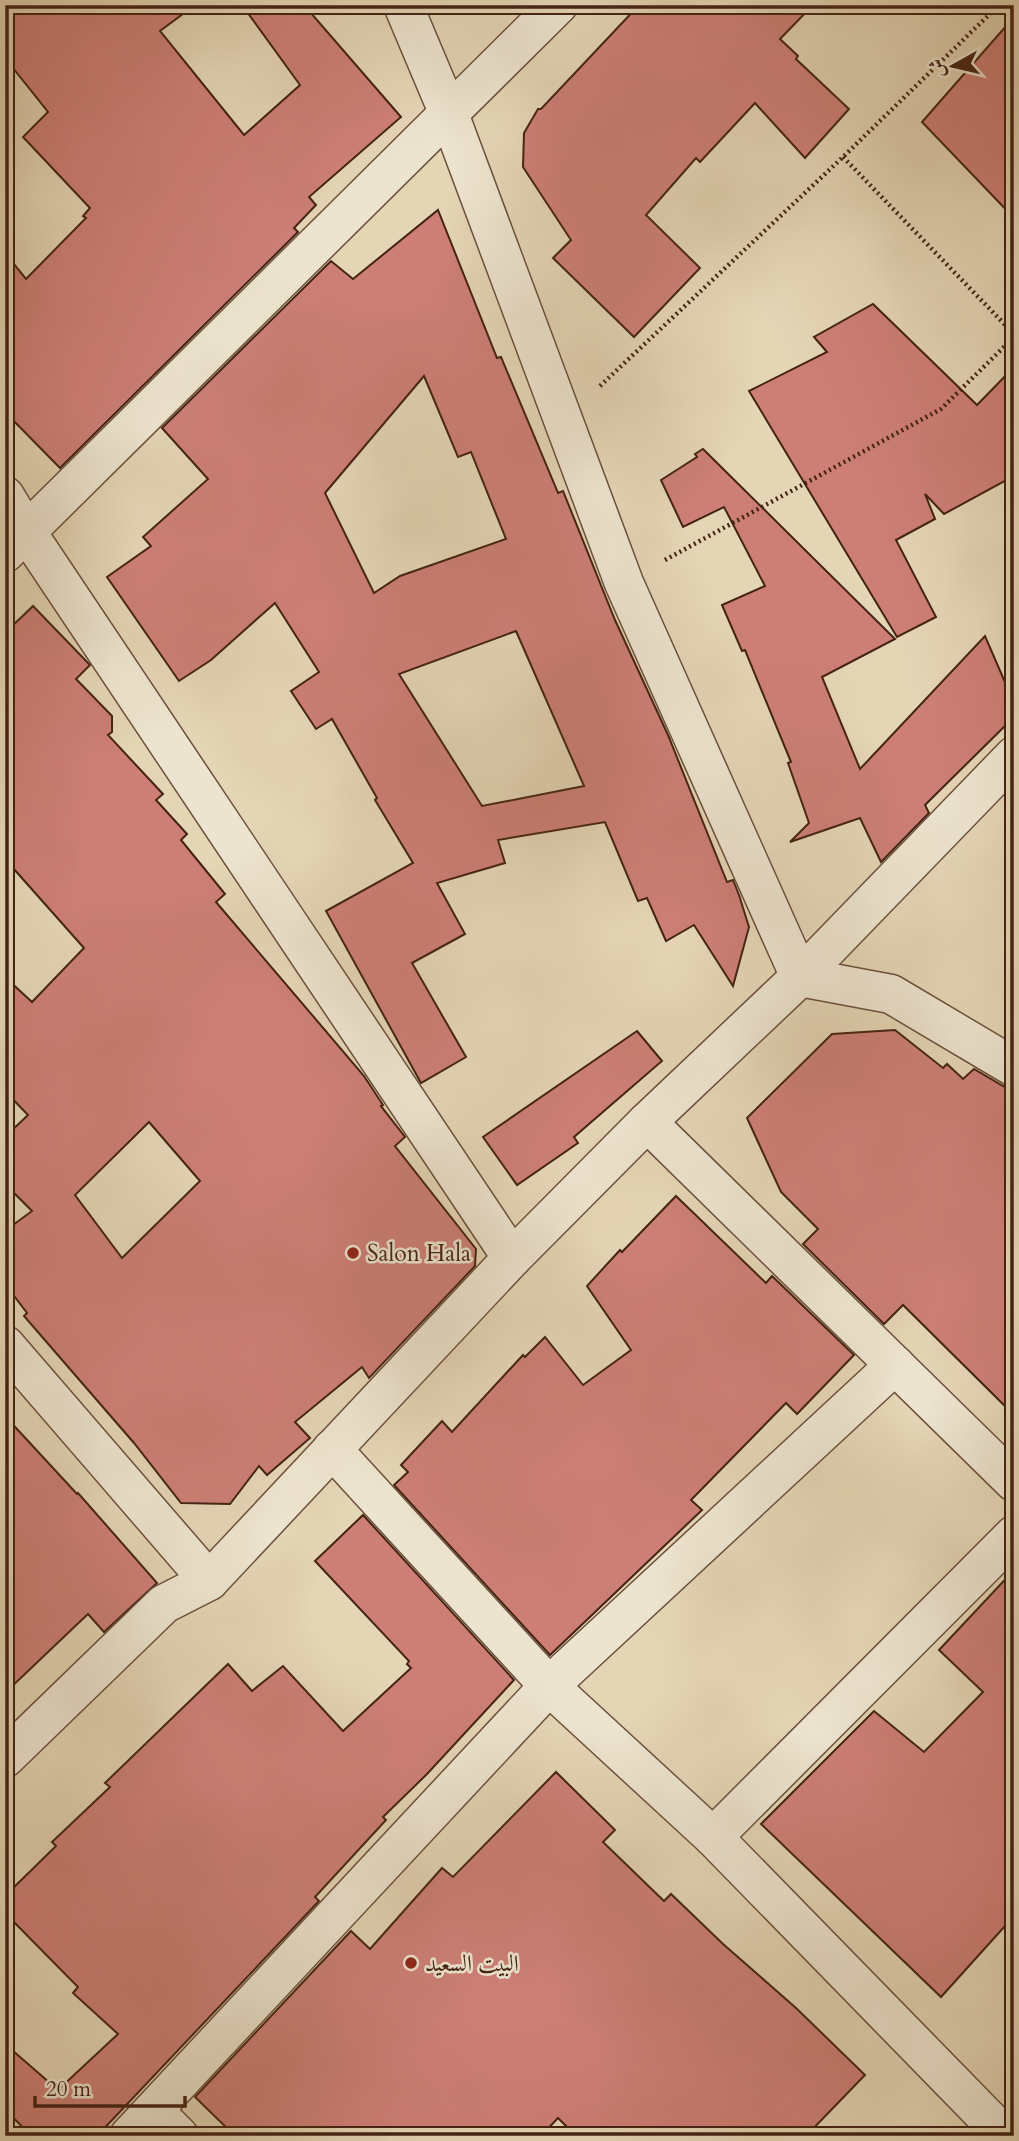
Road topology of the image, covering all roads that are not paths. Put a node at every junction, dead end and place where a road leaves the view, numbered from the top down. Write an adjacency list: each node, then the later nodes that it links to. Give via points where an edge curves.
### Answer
1 (403, 5): 3 (street)
2 (558, 5): 3 (street)
3 (449, 114): 5 (street); 7 (street, via 624,583)
4 (5, 496): 5 (street)
5 (16, 542): 10 (street)
6 (1011, 764): 7 (street)
7 (800, 977): 8 (street, via 891,994); 9 (street)
8 (1014, 1067)
9 (648, 1122): 10 (street); 12 (street)
10 (513, 1258): 13 (street)
11 (5, 1345): 16 (street)
12 (895, 1365): 14 (street); 17 (street)
13 (332, 1449): 16 (street); 17 (street)
14 (1014, 1482)
15 (1014, 1535): 19 (street)
16 (209, 1581): 18 (street, via 164,1604)
17 (549, 1686): 19 (street); 20 (street)
18 (5, 1758)
19 (713, 1837): 21 (street)
20 (154, 2127)
21 (1005, 2136)

